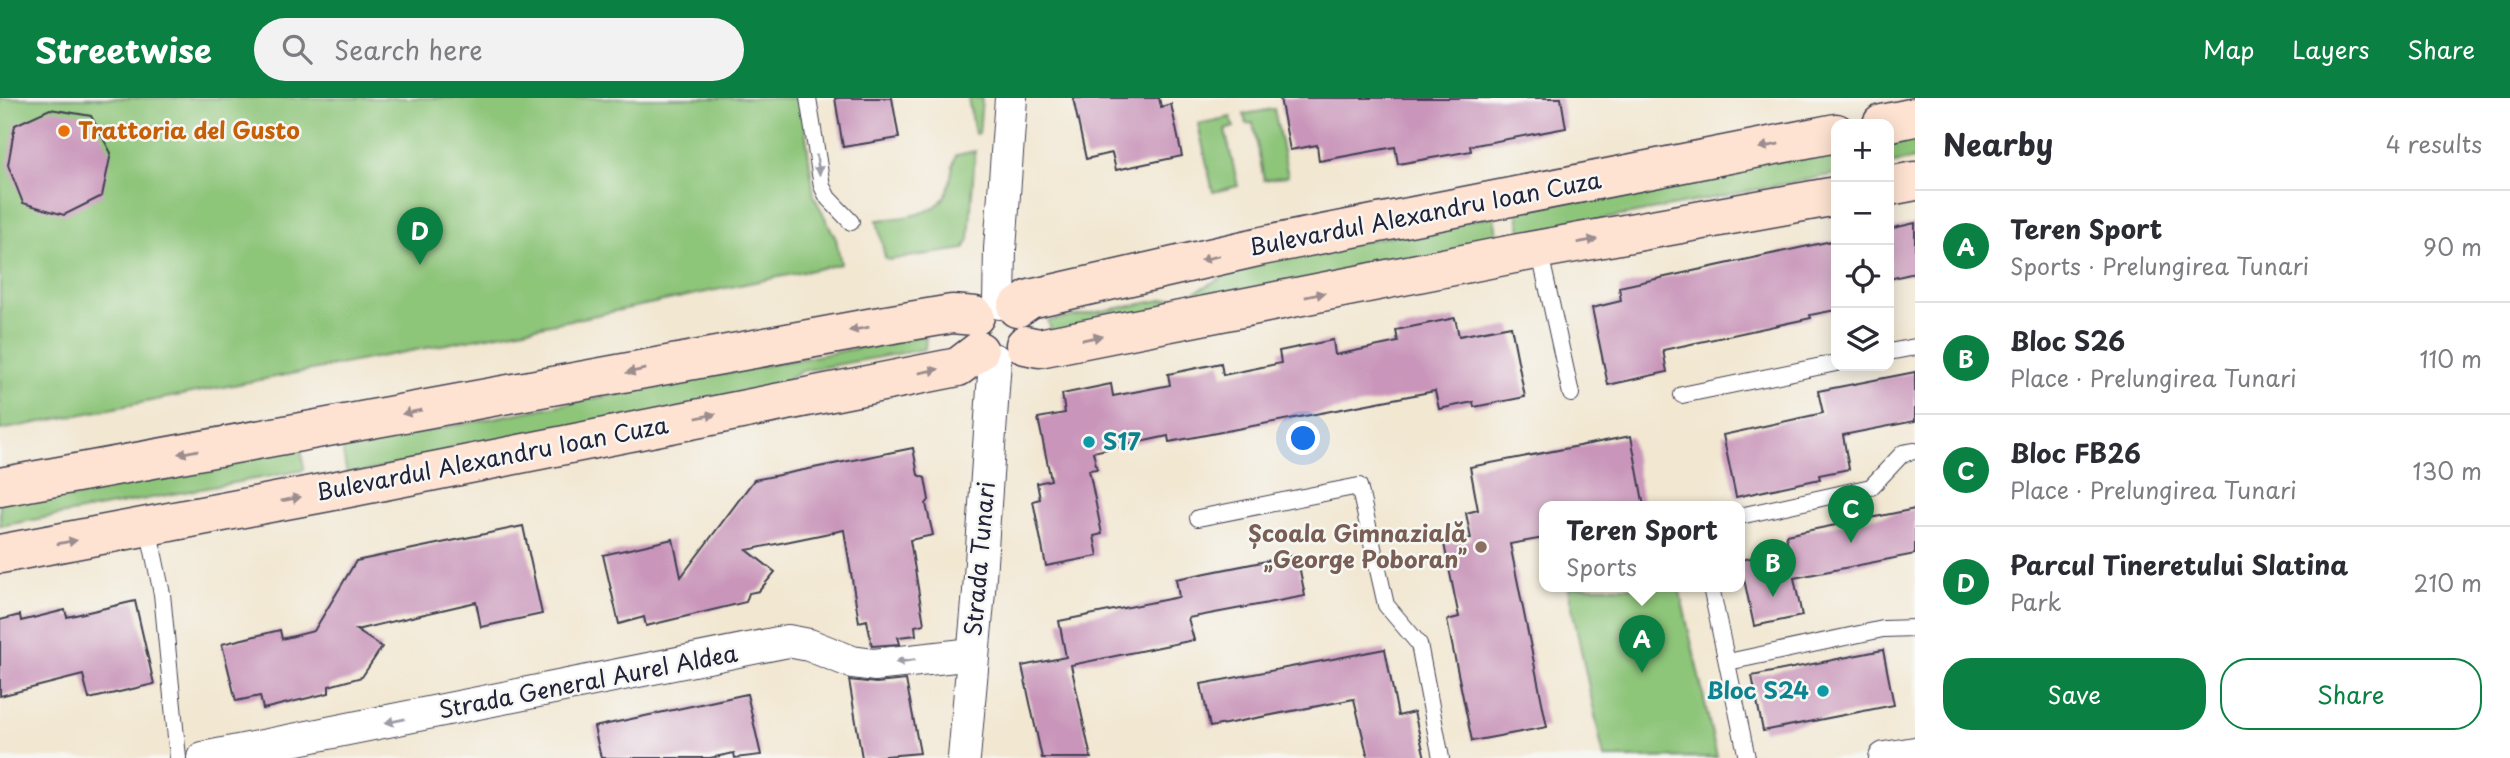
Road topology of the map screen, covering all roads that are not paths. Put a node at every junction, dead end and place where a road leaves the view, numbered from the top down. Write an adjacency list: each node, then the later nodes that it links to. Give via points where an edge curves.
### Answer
1 (808, 98): 9 (lane, one-way to 9, via 822,186)
2 (1011, 98): 11 (street, Strada Tunari)
3 (1915, 117): 4 (main road)
4 (1894, 121)
5 (1831, 135): 11 (main road, Bulevardul Alexandru Ioan Cuza, one-way to 11, via 1262,246 1030,299)
6 (1915, 181): 7 (main road)
7 (1894, 185)
8 (1831, 196): 10 (main road, Bulevardul Alexandru Ioan Cuza, one-way to 8)
9 (851, 222)
10 (1539, 249): 11 (main road, Bulevardul Alexandru Ioan Cuza, one-way to 10, via 1039,348); 15 (lane)
11 (999, 331): 18 (main road, Bulevardul Alexandru Ioan Cuza, one-way to 18, via 952,314); 21 (main road, Bulevardul Alexandru Ioan Cuza, one-way to 11, via 958,367); 25 (street, Strada Tunari)
12 (1915, 347): 13 (lane)
13 (1894, 351)
14 (1831, 364): 16 (lane)
15 (1570, 394)
16 (1682, 395)
17 (1915, 451): 19 (lane, via 1903,453 1871,487)
18 (0, 486)
19 (1745, 515)
20 (1198, 518): 31 (lane, via 1359,486 1386,605 1419,644)
21 (148, 527): 22 (main road, Bulevardul Alexandru Ioan Cuza, one-way to 21); 28 (lane, via 162,594)
22 (0, 554)
23 (1712, 592): 26 (lane)
24 (1915, 628): 26 (lane, via 1883,629)
25 (972, 654): 29 (street, Strada General Aurel Aldea, one-way to 29, via 874,665 788,641); 30 (street, Strada Tunari)
26 (1728, 662): 32 (lane)
27 (1915, 753): 33 (street)
28 (178, 758)
29 (203, 758)
30 (964, 758)
31 (1441, 758)
32 (1747, 758)
33 (1885, 758)

